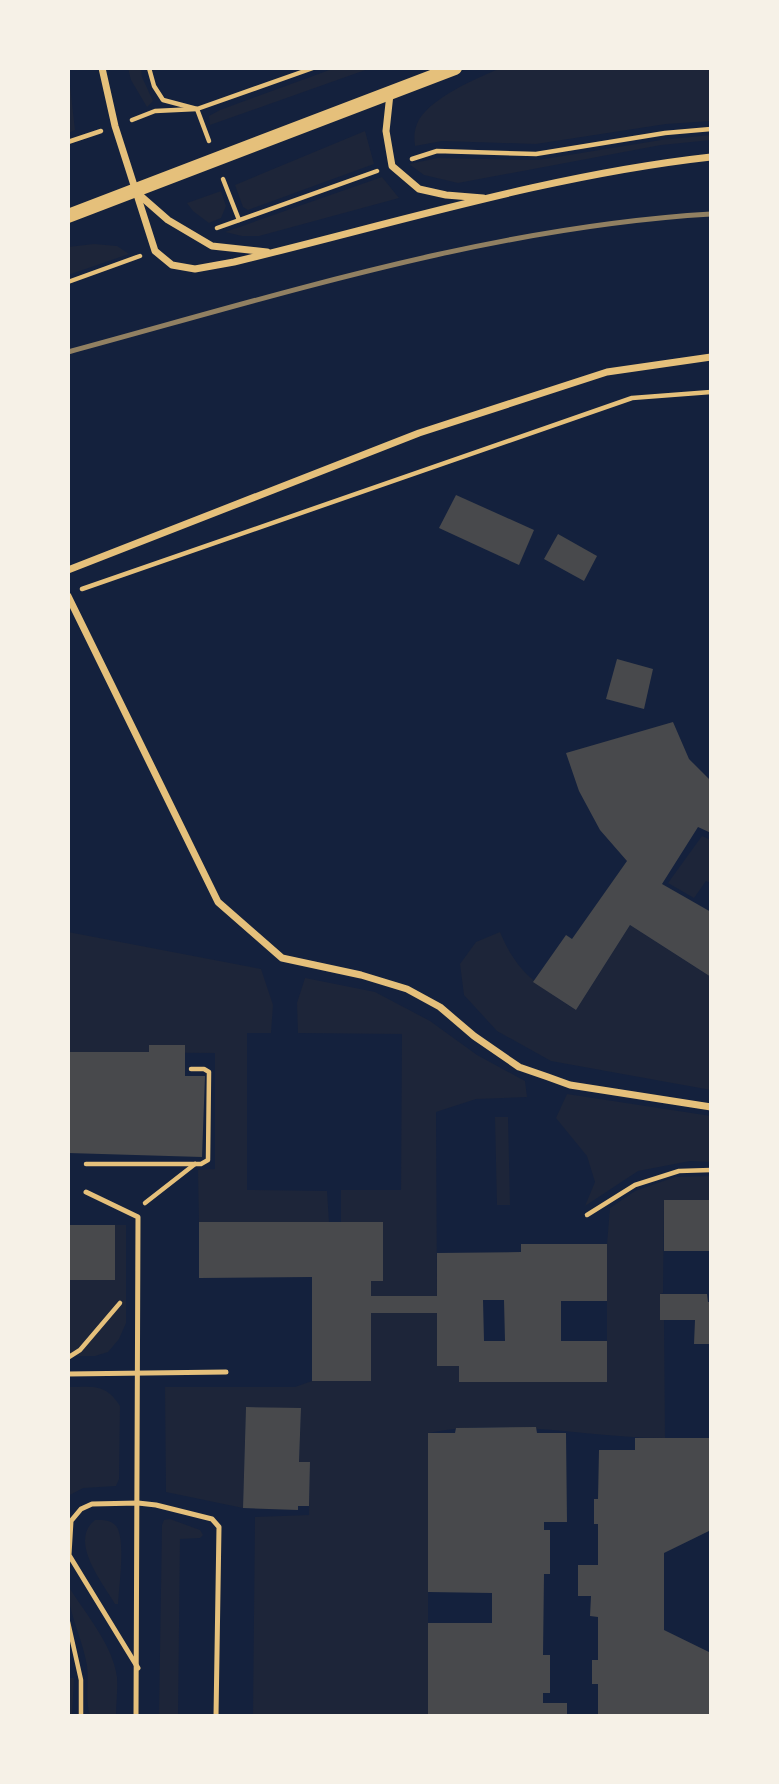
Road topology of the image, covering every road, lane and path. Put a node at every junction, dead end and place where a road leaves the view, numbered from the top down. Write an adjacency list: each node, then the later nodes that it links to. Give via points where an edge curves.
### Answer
1 (102, 68): 7 (street)
2 (149, 68): 6 (path, via 163,100)
3 (313, 68): 6 (path)
4 (455, 68): 5 (main road)
5 (390, 93): 10 (main road); 12 (street, via 386,131 392,166 419,189)
6 (197, 109): 7 (path, via 155,111); 10 (path)
7 (115, 126): 8 (path); 11 (street)
8 (68, 142)
9 (711, 157): 12 (street, via 645,164)
10 (216, 160): 11 (main road); 14 (path)
11 (135, 191): 13 (main road); 15 (street, via 169,220 212,246); 15 (street, via 155,251 172,265 195,269)
12 (491, 198): 15 (street)
13 (68, 216)
14 (239, 220)
15 (275, 252)
16 (711, 357): 18 (street, via 607,372 419,433)
17 (711, 393): 19 (path, via 632,398)
18 (68, 570)
19 (81, 590)
20 (68, 596): 22 (street, via 218,902 282,958 407,989 440,1007 519,1067 538,1074 570,1085)
21 (191, 1069): 24 (path, via 209,1072 208,1160)
22 (711, 1107)
23 (86, 1164): 24 (path)
24 (195, 1164): 27 (path)
25 (711, 1170): 28 (path, via 678,1171 635,1185)
26 (86, 1192): 27 (lane)
27 (131, 1213): 33 (lane, via 138,1217)
28 (587, 1215)
29 (122, 1301): 30 (path)
30 (68, 1358)
31 (226, 1372): 33 (lane)
32 (68, 1374): 33 (lane)
33 (138, 1374): 34 (lane)
34 (138, 1503): 36 (lane); 36 (lane, via 92,1504 71,1521 69,1534 69,1555); 39 (lane, via 212,1519 219,1527)
35 (68, 1622): 37 (path, via 81,1680)
36 (138, 1668): 38 (lane)
37 (81, 1716)
38 (136, 1716)
39 (216, 1716)

